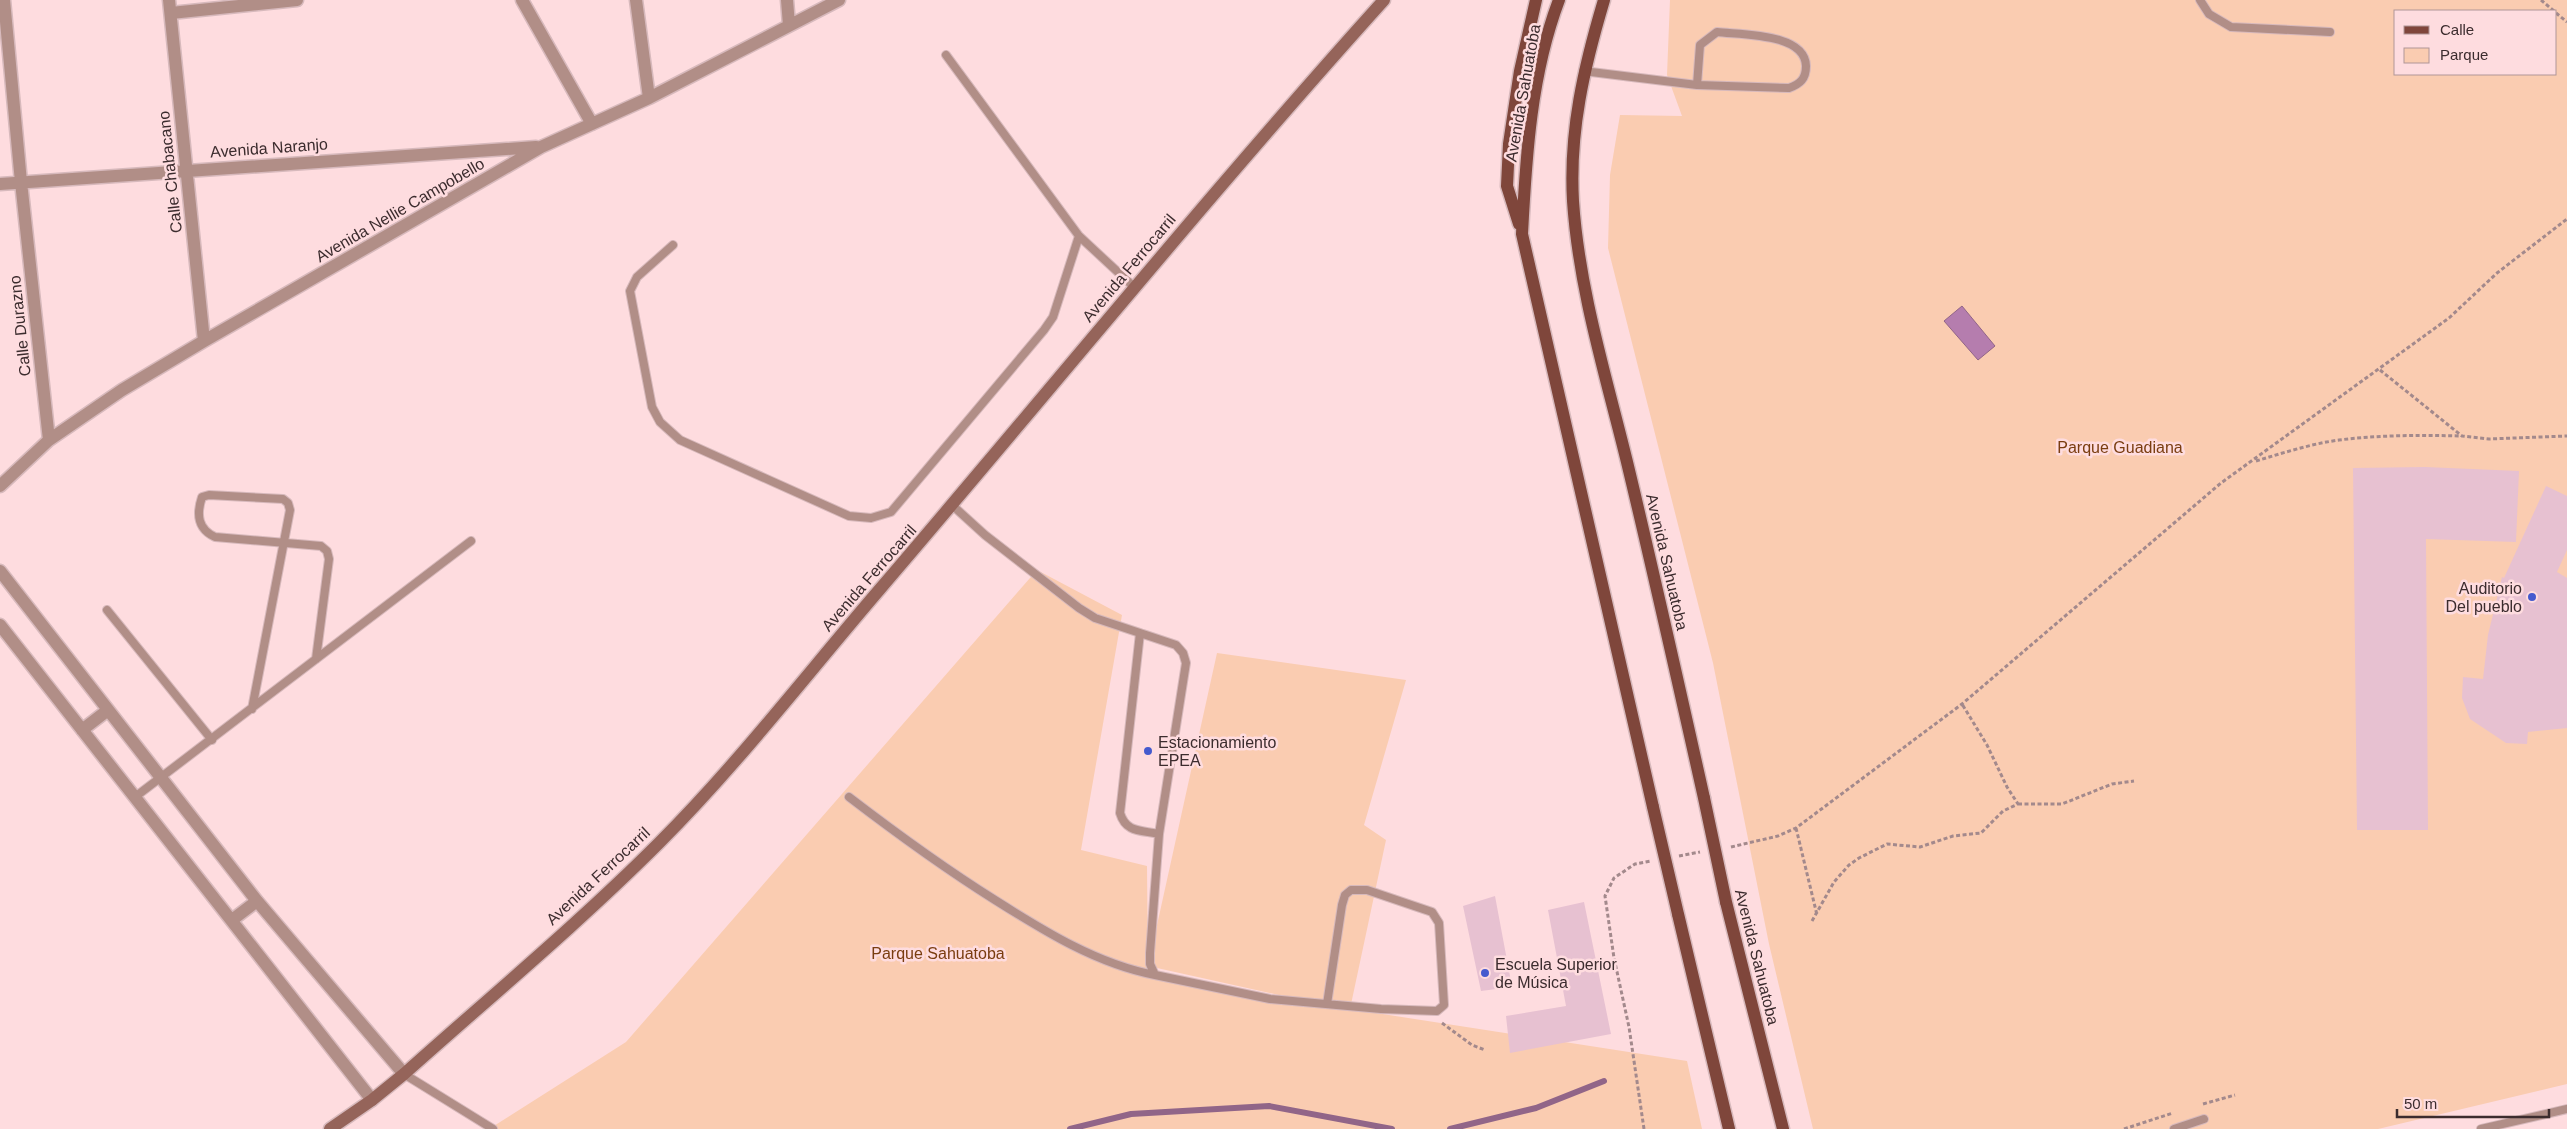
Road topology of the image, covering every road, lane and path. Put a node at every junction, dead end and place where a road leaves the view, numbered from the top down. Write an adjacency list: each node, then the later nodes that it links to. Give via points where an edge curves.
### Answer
1 (4, 0): 26 (street, Calle Durazno)
2 (297, 0): 13 (street)
3 (522, 0): 23 (street)
4 (636, 0): 22 (street)
5 (787, 0): 17 (street)
6 (839, 0): 17 (street, Avenida Nellie Campobello)
7 (1384, 0): 32 (street, Avenida Ferrocarril)
8 (1536, 0): 29 (main road, via 1520,71 1509,144 1507,186)
9 (1559, 0): 29 (main road, Avenida Sahuatoba, via 1541,69 1527,144)
10 (1604, 0): 20 (main road, Avenida Sahuatoba)
11 (2200, 0): 18 (lane, via 2209,14 2231,27)
12 (2541, 0): 14 (path)
13 (170, 6): 25 (street, Calle Chabacano)
14 (2553, 10)
15 (2557, 14): 16 (path)
16 (2567, 22)
17 (789, 25): 22 (street, Avenida Nellie Campobello)
18 (2330, 32)
19 (946, 55): 30 (lane)
20 (1584, 71): 21 (lane); 78 (main road, Avenida Sahuatoba, bridge, via 1574,133 1573,200 1580,270 1628,465 1726,902)
21 (1697, 85): 21 (lane, via 1789,88 1800,84 1806,73 1806,60 1801,50 1789,42 1717,32 1700,45)
22 (649, 98): 23 (street, Avenida Nellie Campobello)
23 (592, 124): 24 (street, Avenida Nellie Campobello)
24 (541, 147): 25 (street, Avenida Naranjo); 33 (street, Avenida Nellie Campobello)
25 (186, 170): 26 (street, Avenida Naranjo); 33 (street, Calle Chabacano)
26 (21, 182): 27 (street, Avenida Naranjo); 37 (street, Calle Durazno)
27 (0, 184)
28 (2567, 218): 34 (path, via 2497,273 2449,318)
29 (1522, 234): 77 (main road, Avenida Sahuatoba, bridge)
30 (1079, 236): 31 (lane, via 1053,317 1044,330 891,512 871,518 849,516 680,440 660,422 649,395 630,291 637,277); 32 (lane)
31 (673, 245)
32 (1134, 287): 40 (street, Avenida Ferrocarril)
33 (204, 341): 37 (street, Avenida Nellie Campobello, via 122,390)
34 (2380, 370): 35 (path); 38 (path)
35 (2462, 436): 36 (path, via 2489,439); 38 (path, via 2338,440)
36 (2567, 436)
37 (49, 440): 39 (street, Avenida Nellie Campobello)
38 (2253, 462): 48 (path, via 2221,483)
39 (0, 486)
40 (952, 505): 46 (lane, via 985,535 1079,608 1095,618); 70 (street, Avenida Ferrocarril, via 659,843)
41 (471, 541): 47 (lane)
42 (285, 542): 42 (lane, via 290,510 283,499 202,497 200,526 216,538); 47 (lane, via 321,546 327,551 329,559); 49 (lane)
43 (0, 571): 50 (street)
44 (108, 610): 52 (lane)
45 (0, 626): 51 (street)
46 (1140, 633): 59 (lane, via 1120,813 1128,828); 59 (lane, via 1176,645 1184,653 1186,663)
47 (316, 659): 49 (lane)
48 (1962, 704): 57 (path); 58 (path)
49 (252, 709): 52 (lane)
50 (108, 710): 51 (street); 53 (street)
51 (82, 730): 56 (street)
52 (212, 740): 53 (lane)
53 (160, 778): 56 (lane); 64 (street)
54 (2134, 781): 57 (path, via 2112,784 2062,804)
55 (849, 797): 68 (lane, via 905,840 1033,924 1114,964)
56 (135, 798): 66 (street)
57 (2018, 804): 65 (path, via 2003,811 1981,833 1953,836 1920,847 1887,844 1859,858 1834,882)
58 (1796, 828): 60 (path, via 1778,836); 65 (path)
59 (1159, 834): 68 (lane, via 1150,957)
60 (1730, 847)
61 (1701, 852): 62 (path)
62 (1672, 857)
63 (1654, 861): 76 (path, via 1635,864 1614,878 1605,896)
64 (257, 901): 66 (street); 70 (street)
65 (1817, 915): 67 (path)
66 (232, 920): 71 (street)
67 (1812, 920)
68 (1155, 975): 69 (lane, via 1270,999)
69 (1327, 1004): 69 (lane, via 1437,1012 1441,1009 1444,1005 1439,923 1435,915 1367,890 1351,890 1345,895 1342,905)
70 (404, 1074): 71 (street, Avenida Ferrocarril); 75 (lane)
71 (372, 1100): 74 (street, Avenida Ferrocarril)
72 (2567, 1109): 80 (lane)
73 (2204, 1119): 79 (lane)
74 (330, 1129)
75 (493, 1129)
76 (1644, 1129)
77 (1729, 1129)
78 (1783, 1129)
79 (2174, 1129)
80 (2481, 1129)

